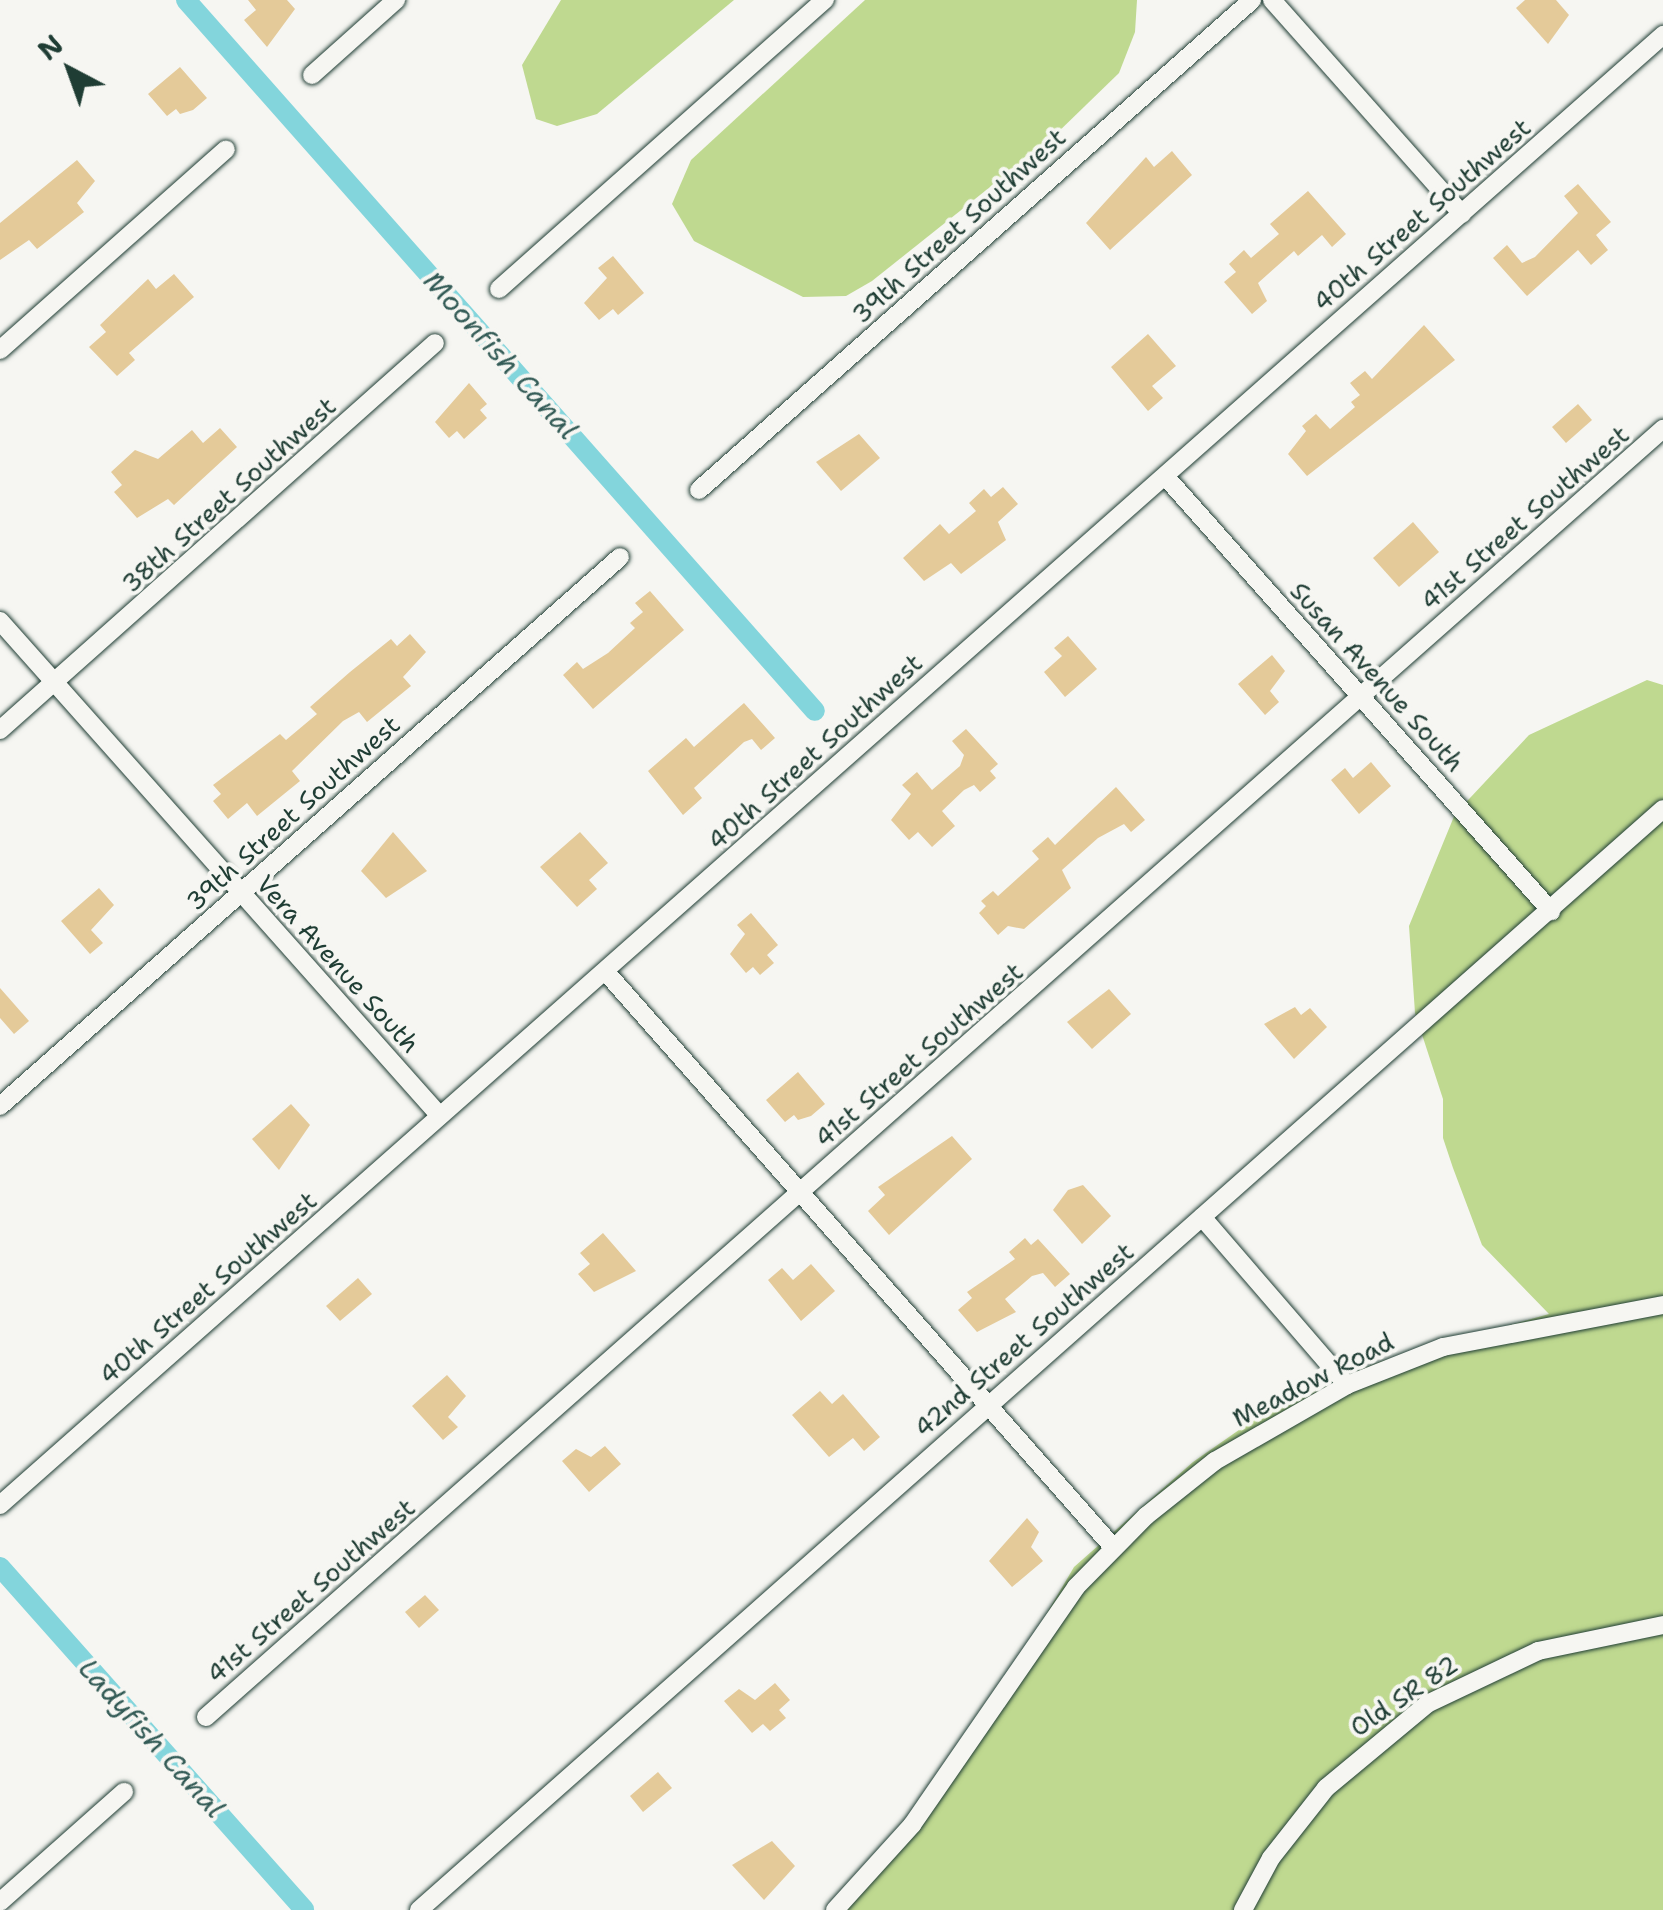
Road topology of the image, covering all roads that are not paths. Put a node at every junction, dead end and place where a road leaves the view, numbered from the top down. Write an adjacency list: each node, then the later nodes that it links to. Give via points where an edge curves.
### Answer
1 (396, 0): 6 (street)
2 (825, 0): 9 (street)
3 (1252, 0): 14 (street, 39th Street Southwest)
4 (1272, 0): 8 (street)
5 (1663, 35): 8 (street, 40th Street Southwest)
6 (312, 75)
7 (226, 149): 11 (street)
8 (1462, 214): 13 (street, 40th Street Southwest)
9 (499, 289)
10 (435, 343): 17 (street, 38th Street Southwest)
11 (0, 350)
12 (1663, 429): 18 (street, 41st Street Southwest)
13 (1165, 476): 18 (street, Susan Avenue South); 23 (street, 40th Street Southwest)
14 (700, 490)
15 (620, 557): 21 (street, 39th Street Southwest)
16 (0, 621): 17 (street, Vera Avenue South)
17 (54, 682): 19 (street, 38th Street Southwest); 21 (street, Vera Avenue South)
18 (1361, 696): 22 (street, Susan Avenue South); 26 (street, 41st Street Southwest)
19 (0, 730)
20 (1663, 810): 22 (street, 42nd Street Southwest)
21 (241, 892): 24 (street, 39th Street Southwest); 25 (street, Vera Avenue South)
22 (1551, 911): 27 (street, 42nd Street Southwest)
23 (605, 971): 25 (street, 40th Street Southwest); 26 (street)
24 (0, 1106)
25 (440, 1116): 31 (street, 40th Street Southwest)
26 (800, 1193): 30 (street); 34 (street, 41st Street Southwest)
27 (1202, 1217): 29 (street); 30 (street, 42nd Street Southwest)
28 (1663, 1305): 29 (street, Meadow Road, via 1493,1333)
29 (1347, 1384): 32 (street, Meadow Road, via 1214,1461)
30 (988, 1405): 32 (street); 37 (street, 42nd Street Southwest)
31 (0, 1504)
32 (1113, 1547): 38 (street, Meadow Road, via 1032,1643 912,1825)
33 (1663, 1625): 39 (street, Old SR 82, via 1538,1652 1427,1704 1326,1788 1272,1858)
34 (206, 1717)
35 (124, 1792): 36 (street)
36 (0, 1902)
37 (419, 1910)
38 (835, 1910)
39 (1243, 1910)

